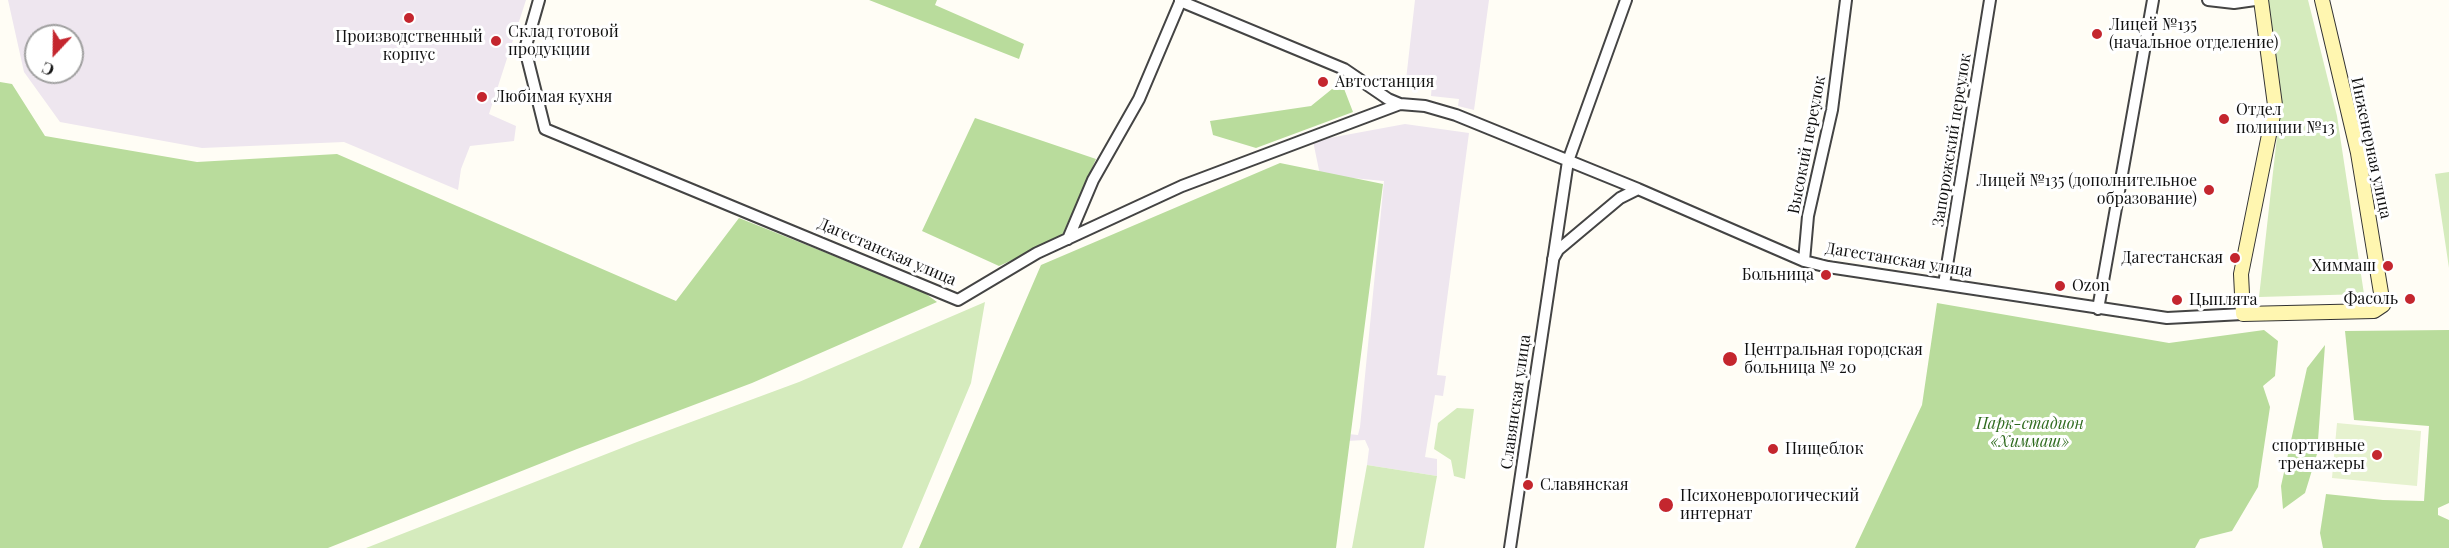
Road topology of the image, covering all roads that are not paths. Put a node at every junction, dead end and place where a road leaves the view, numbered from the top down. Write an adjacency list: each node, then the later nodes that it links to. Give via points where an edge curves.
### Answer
1 (539, 0): 14 (street, Дагестанская улица, via 525,49 545,129 958,300)
2 (1626, 0): 12 (street, Славянская улица)
3 (1846, 0): 16 (street, Высокий переулок, via 1832,110 1808,216)
4 (1990, 0): 17 (street, Запорожский переулок)
5 (2153, 0): 19 (street)
6 (2208, 0): 7 (street)
7 (2256, 0)
8 (2261, 0): 20 (street, via 2275,105 2241,274)
9 (2322, 0): 18 (street, Инженерная улица, via 2358,153)
10 (1181, 1): 11 (street, Дагестанская улица, via 1344,69 1381,96); 14 (street, via 1134,109 1093,180)
11 (1400, 104): 12 (street, Дагестанская улица, via 1440,110); 14 (street, Дагестанская улица, via 1182,186)
12 (1568, 161): 13 (street, Дагестанская улица); 15 (street, Славянская улица)
13 (1638, 189): 15 (street, via 1620,198 1558,250); 16 (street, Дагестанская улица)
14 (1068, 239)
15 (1552, 261): 21 (street, Славянская улица)
16 (1804, 261): 17 (street, Дагестанская улица)
17 (1944, 284): 19 (street, Дагестанская улица)
18 (2383, 305): 20 (street, Дагестанская улица, via 2374,311)
19 (2098, 309): 20 (street, Дагестанская улица, via 2167,318)
20 (2243, 314)
21 (1510, 548)

